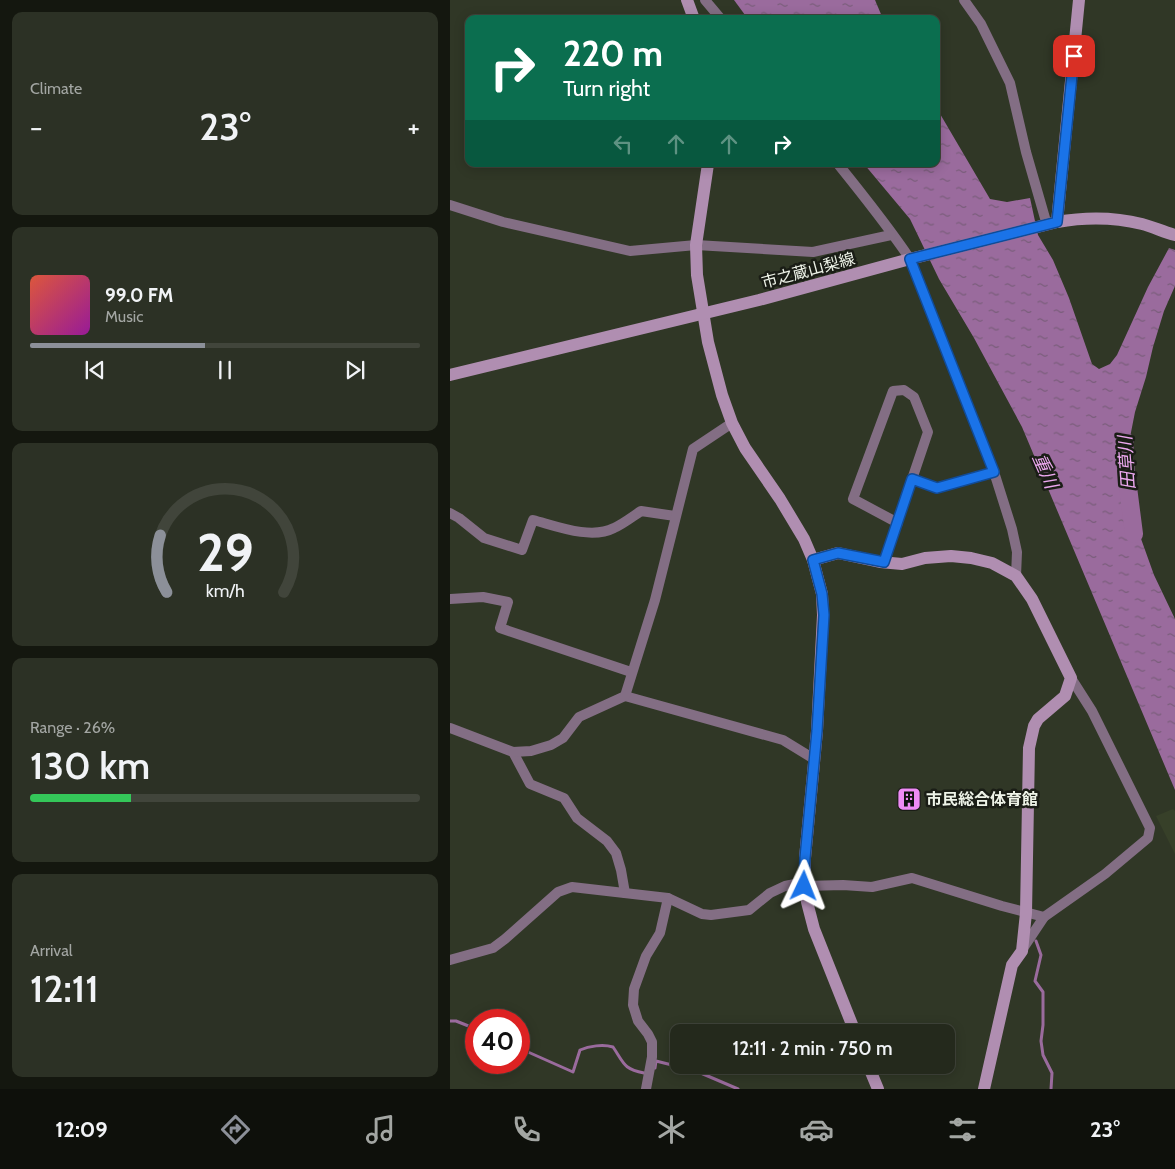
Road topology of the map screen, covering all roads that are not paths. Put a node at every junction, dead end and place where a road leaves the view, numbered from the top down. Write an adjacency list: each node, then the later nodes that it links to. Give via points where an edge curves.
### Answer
1 (687, 0): 5 (street)
2 (705, 0): 6 (street)
3 (964, 0): 10 (street, via 981,24 1010,83 1026,152)
4 (1080, 0): 10 (street)
5 (693, 15)
6 (718, 15)
7 (708, 167): 13 (street)
8 (840, 167): 11 (street, via 880,215)
9 (450, 205): 13 (street, via 503,222 630,251)
10 (1049, 224): 12 (street, 市之蔵山梨線, via 1081,218 1116,220 1142,224); 14 (street, 市之蔵山梨線)
11 (891, 235): 13 (street, via 813,252); 14 (street)
12 (1172, 235)
13 (696, 245): 15 (street)
14 (913, 258): 15 (street, 市之蔵山梨線); 18 (street)
15 (703, 313): 16 (street, 市之蔵山梨線); 17 (street)
16 (450, 376)
17 (732, 424): 21 (street, via 693,449); 23 (street, via 795,523)
18 (994, 472): 19 (street, via 937,488); 25 (street, via 1017,552)
19 (912, 479): 22 (street); 22 (street, via 928,432 914,397 904,390 893,391 853,499)
20 (450, 513): 21 (street, via 484,538 522,550 533,520 577,532 603,532 641,511)
21 (675, 516): 27 (street, via 643,642)
22 (898, 523): 24 (street)
23 (813, 560): 24 (street, via 838,553); 32 (street, via 824,615)
24 (884, 562): 25 (street, via 902,564 951,556 971,558 992,563)
25 (1016, 576): 28 (street, via 1032,599)
26 (450, 599): 27 (street, via 483,597 508,602 500,628)
27 (631, 672): 29 (street)
28 (1071, 678): 36 (street, via 1065,696 1038,719 1029,748); 37 (street, via 1092,711 1150,828 1148,838 1141,844)
29 (624, 696): 31 (street, via 580,717 563,738 551,745); 32 (street, via 783,740)
30 (450, 728): 31 (street)
31 (512, 752): 34 (street, via 530,784 564,798 577,818 616,852)
32 (814, 759): 33 (street)
33 (804, 886): 35 (street, via 800,883 785,886 749,910 711,915); 36 (street, via 872,887 912,878); 40 (street, via 814,929)
34 (625, 893): 35 (street); 39 (street, via 572,887 558,892 505,940 492,948)
35 (668, 898): 42 (street, via 660,934 646,956 634,989 633,1005 638,1021 652,1042)
36 (1026, 914): 37 (street); 38 (street)
37 (1044, 917): 38 (street)
38 (1022, 951): 44 (street, via 1012,965)
39 (450, 960)
40 (852, 1024)
41 (872, 1074): 43 (street)
42 (646, 1089)
43 (878, 1089)
44 (984, 1089)

